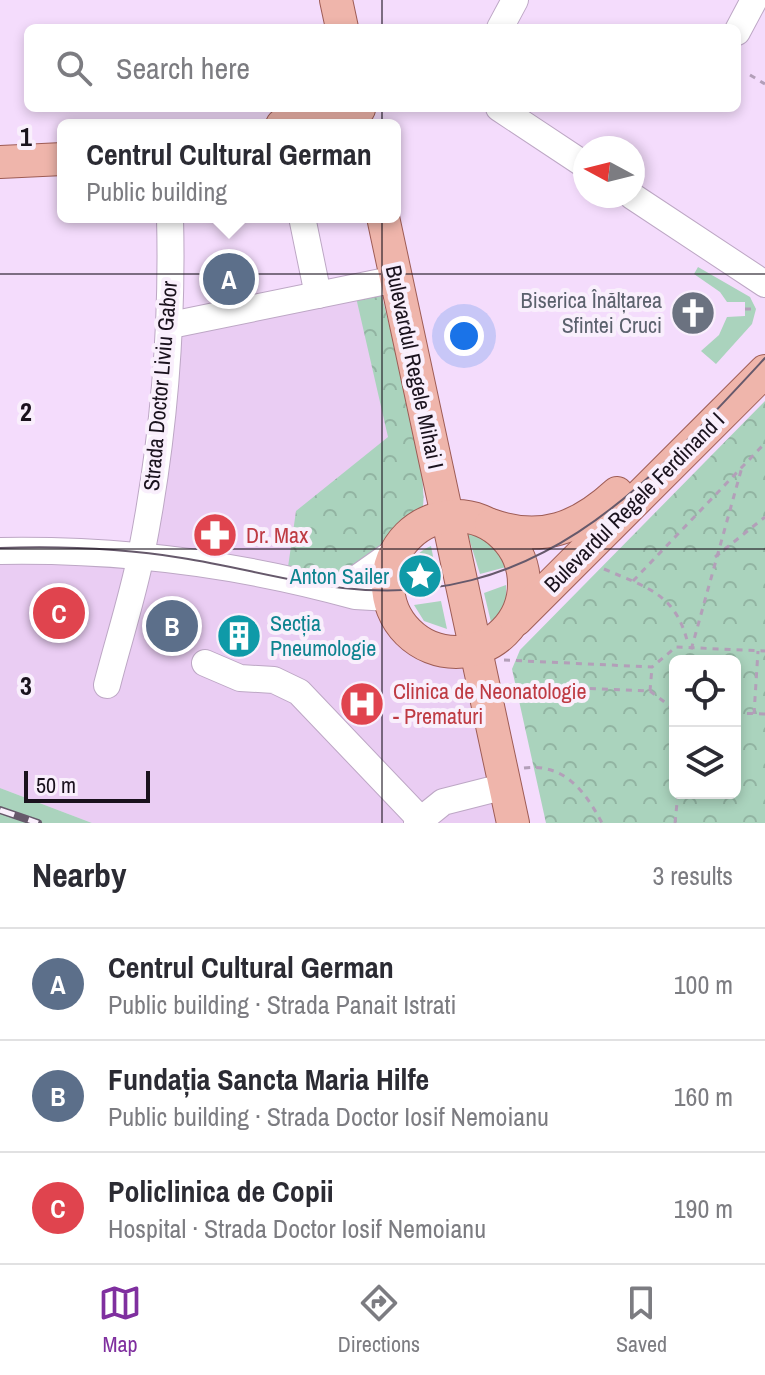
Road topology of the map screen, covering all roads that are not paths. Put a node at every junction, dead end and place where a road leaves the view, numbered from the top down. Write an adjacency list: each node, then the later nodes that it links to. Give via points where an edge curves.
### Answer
1 (336, 0): 4 (main road)
2 (515, 0): 5 (street)
3 (754, 0): 6 (street)
4 (341, 24)
5 (502, 24)
6 (741, 24)
7 (342, 112): 9 (main road)
8 (505, 112): 10 (street)
9 (310, 119)
10 (573, 157)
11 (57, 159): 12 (main road)
12 (0, 162)
13 (645, 206): 19 (street)
14 (170, 223): 20 (street, Strada Doctor Liviu Gabor)
15 (303, 223): 18 (street)
16 (384, 223): 17 (main road, Bulevardul Regele Mihai I)
17 (396, 279): 18 (street); 23 (main road, Bulevardul Regele Mihai I)
18 (318, 295): 20 (street)
19 (760, 296)
20 (171, 325): 27 (street, Strada Doctor Liviu Gabor)
21 (765, 348): 24 (main road, Bulevardul Regele Ferdinand I, via 585,519 543,533)
22 (765, 371): 30 (main road, Bulevardul Regele Ferdinand I)
23 (447, 516): 24 (main road, Bulevardul Regele Ferdinand I); 25 (main road, via 424,524); 30 (main road, Bulevardul Regele Mihai I)
24 (491, 525): 30 (main road, via 514,547 524,580 517,614)
25 (405, 539): 28 (street); 29 (main road, via 389,571)
26 (0, 551): 27 (street)
27 (141, 555): 28 (street); 32 (street, Strada Doctor Liviu Gabor)
28 (339, 591): 29 (street)
29 (390, 598): 30 (main road, via 405,628 423,643 446,651)
30 (492, 647): 33 (main road, Bulevardul Regele Mihai I)
31 (205, 663): 34 (street, via 240,678 274,680 299,692)
32 (107, 685)
33 (512, 777): 34 (street, via 455,797); 35 (main road, Bulevardul Regele Mihai I)
34 (419, 822)
35 (513, 823)

